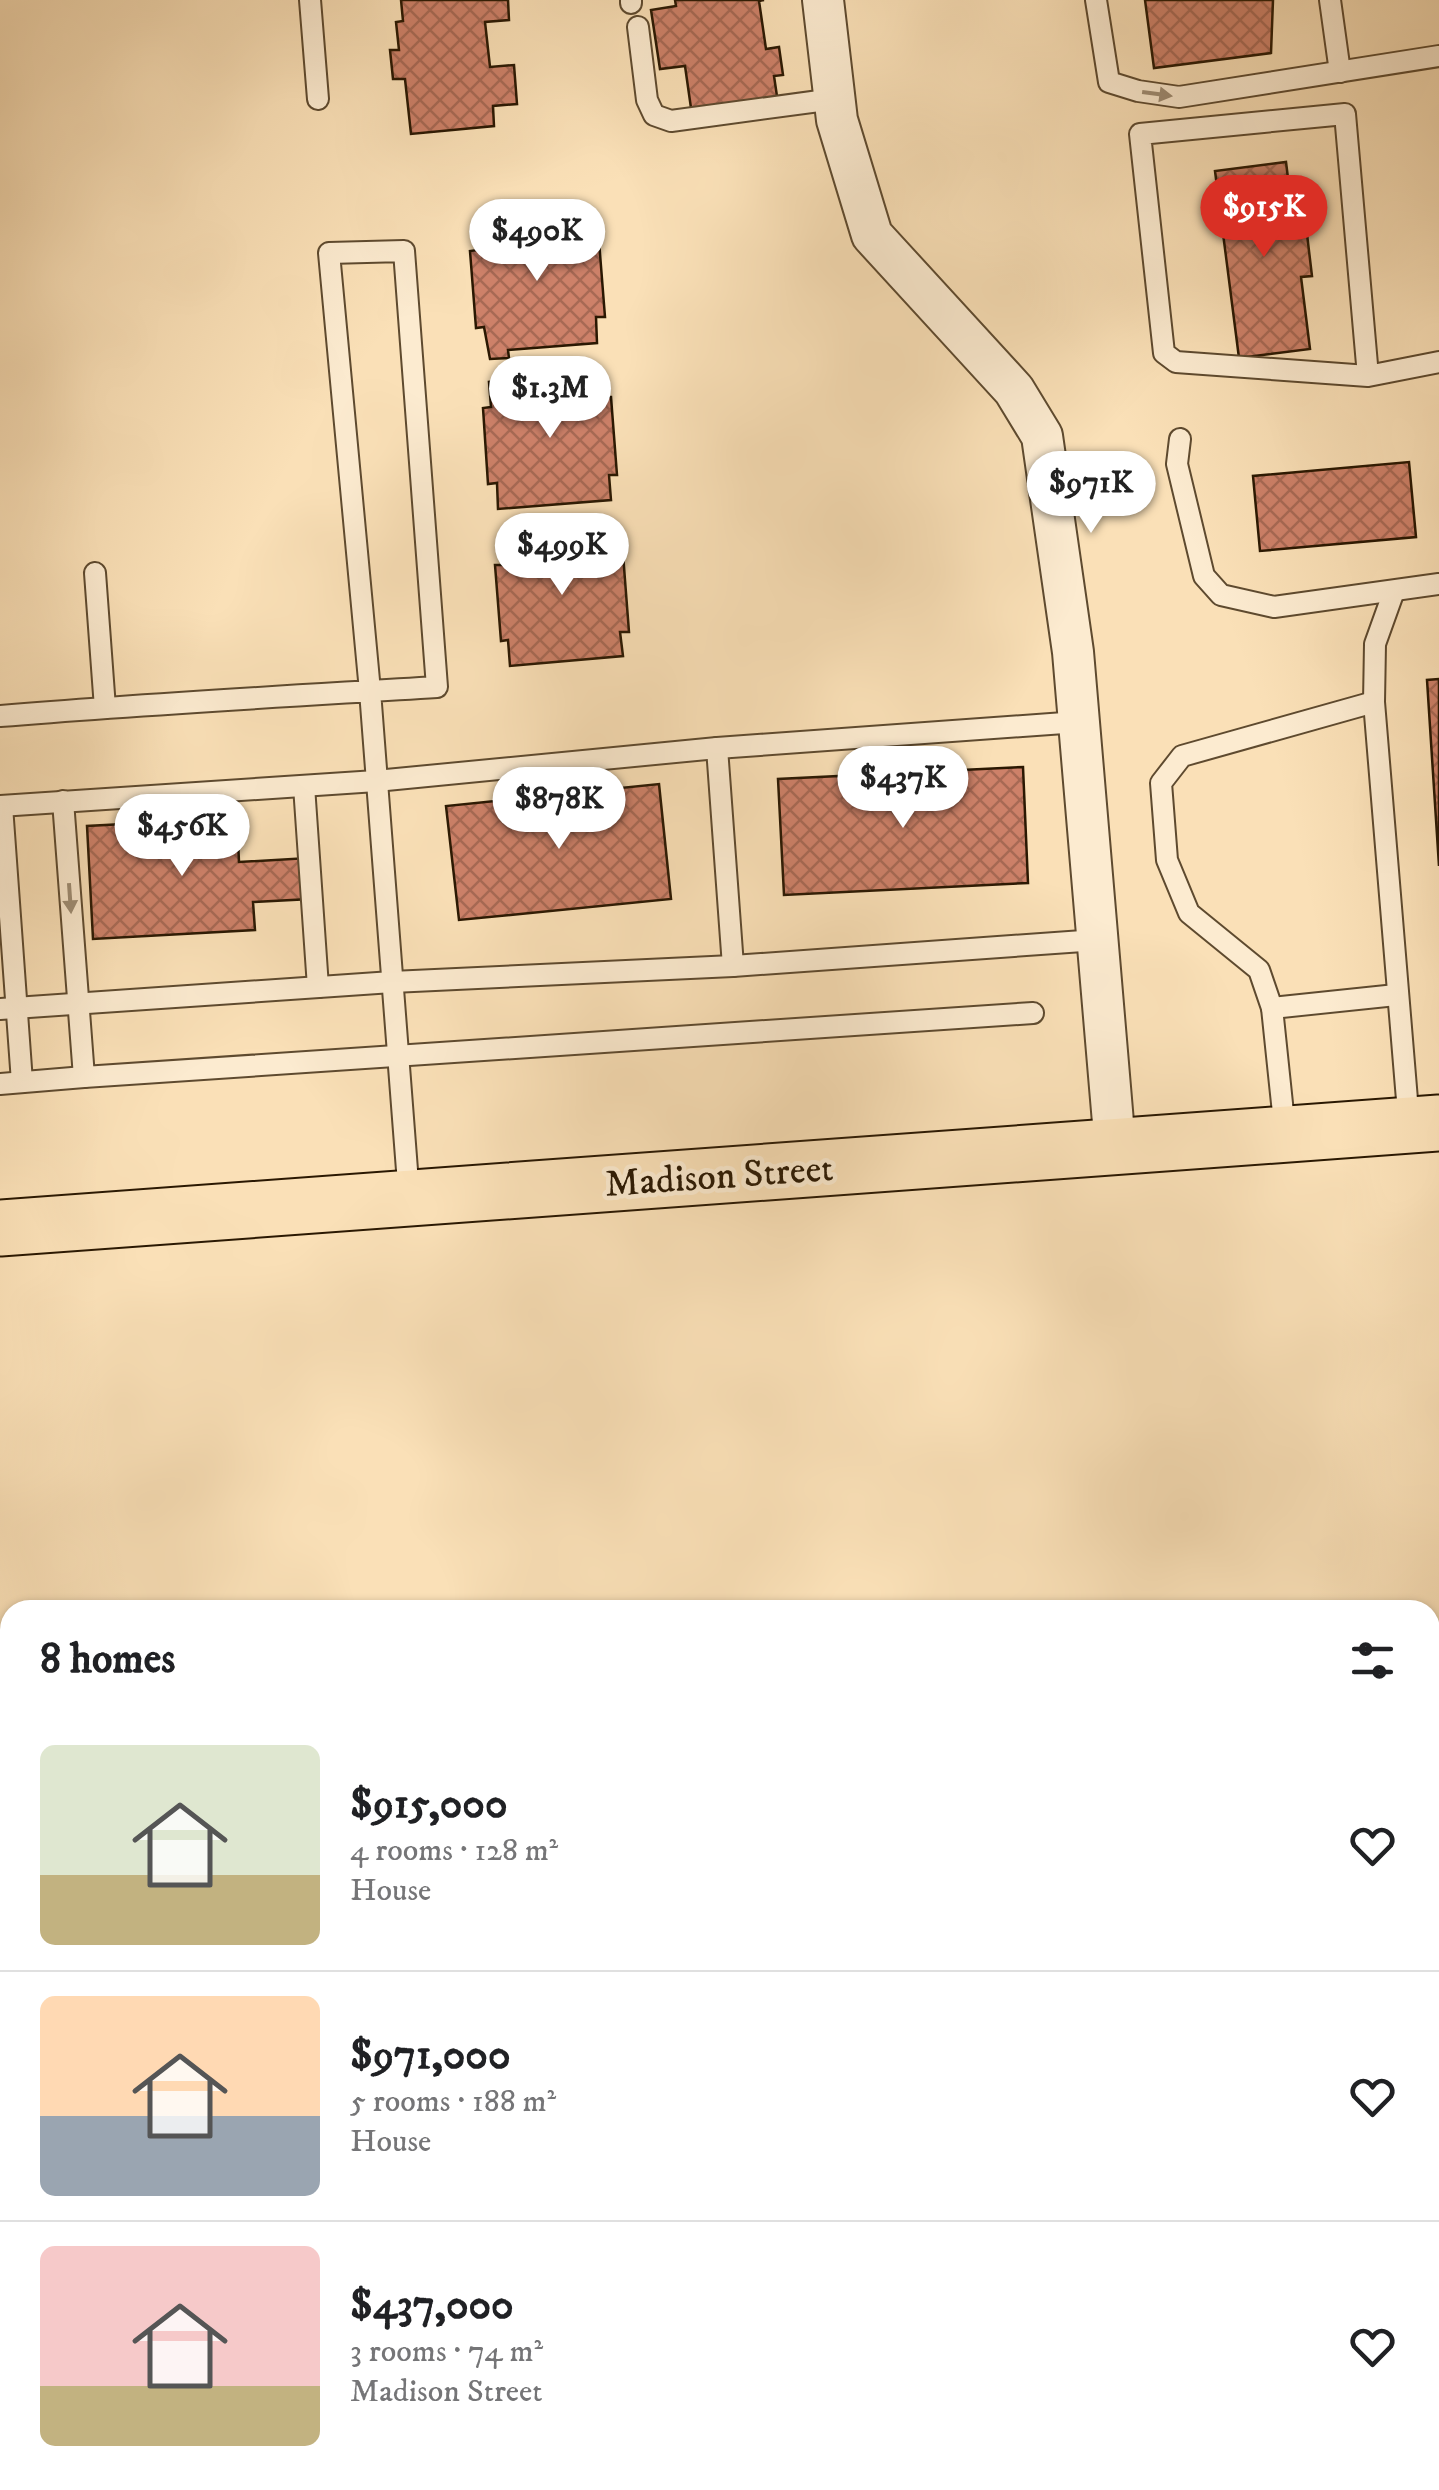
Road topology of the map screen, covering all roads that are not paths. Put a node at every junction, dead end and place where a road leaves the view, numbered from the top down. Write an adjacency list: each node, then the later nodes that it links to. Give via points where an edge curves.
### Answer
1 (310, 0): 8 (lane)
2 (822, 0): 9 (street)
3 (1096, 0): 7 (lane, one-way to 7, via 1109,82 1138,91 1179,97)
4 (1330, 0): 7 (lane)
5 (638, 27): 9 (lane, via 654,115 672,120)
6 (1439, 56): 7 (lane)
7 (1340, 72)
8 (318, 99)
9 (834, 99): 20 (street, via 872,234 1014,390 1042,436)
10 (1439, 362): 11 (lane)
11 (1368, 376): 11 (lane, via 1176,362 1164,353 1140,134 1345,114)
12 (1180, 439): 15 (lane, via 1177,464 1204,576 1221,595 1274,607)
13 (95, 572): 18 (lane)
14 (1439, 584): 15 (lane)
15 (1394, 591): 17 (lane, via 1376,644)
16 (370, 691): 16 (lane, via 329,254 404,251 438,686); 18 (lane); 22 (lane)
17 (1374, 702): 30 (lane); 33 (lane, via 1182,756 1161,783 1167,860 1189,912 1259,970)
18 (105, 708): 19 (lane)
19 (0, 716)
20 (1078, 722): 21 (lane); 26 (street)
21 (717, 748): 22 (lane); 27 (lane)
22 (376, 781): 23 (lane); 28 (lane)
23 (304, 786): 24 (lane); 29 (lane)
24 (63, 801): 25 (lane); 31 (lane, one-way to 31)
25 (1, 806): 32 (lane)
26 (1097, 940): 27 (lane); 41 (street)
27 (733, 966): 28 (lane)
28 (392, 982): 29 (lane); 35 (lane)
29 (318, 987): 31 (lane)
30 (1396, 994): 33 (lane); 39 (lane)
31 (78, 1003): 32 (lane); 36 (lane)
32 (8, 1008): 37 (lane)
33 (1272, 1008): 40 (lane)
34 (1033, 1014): 35 (lane)
35 (398, 1055): 36 (lane); 42 (lane)
36 (84, 1077): 37 (lane)
37 (22, 1082): 38 (lane)
38 (0, 1084)
39 (1424, 1124): 40 (main road, Madison Street)
40 (1286, 1134): 41 (main road, Madison Street)
41 (1115, 1146): 42 (main road, Madison Street)
42 (409, 1198): 43 (main road, Madison Street)
43 (0, 1228)

